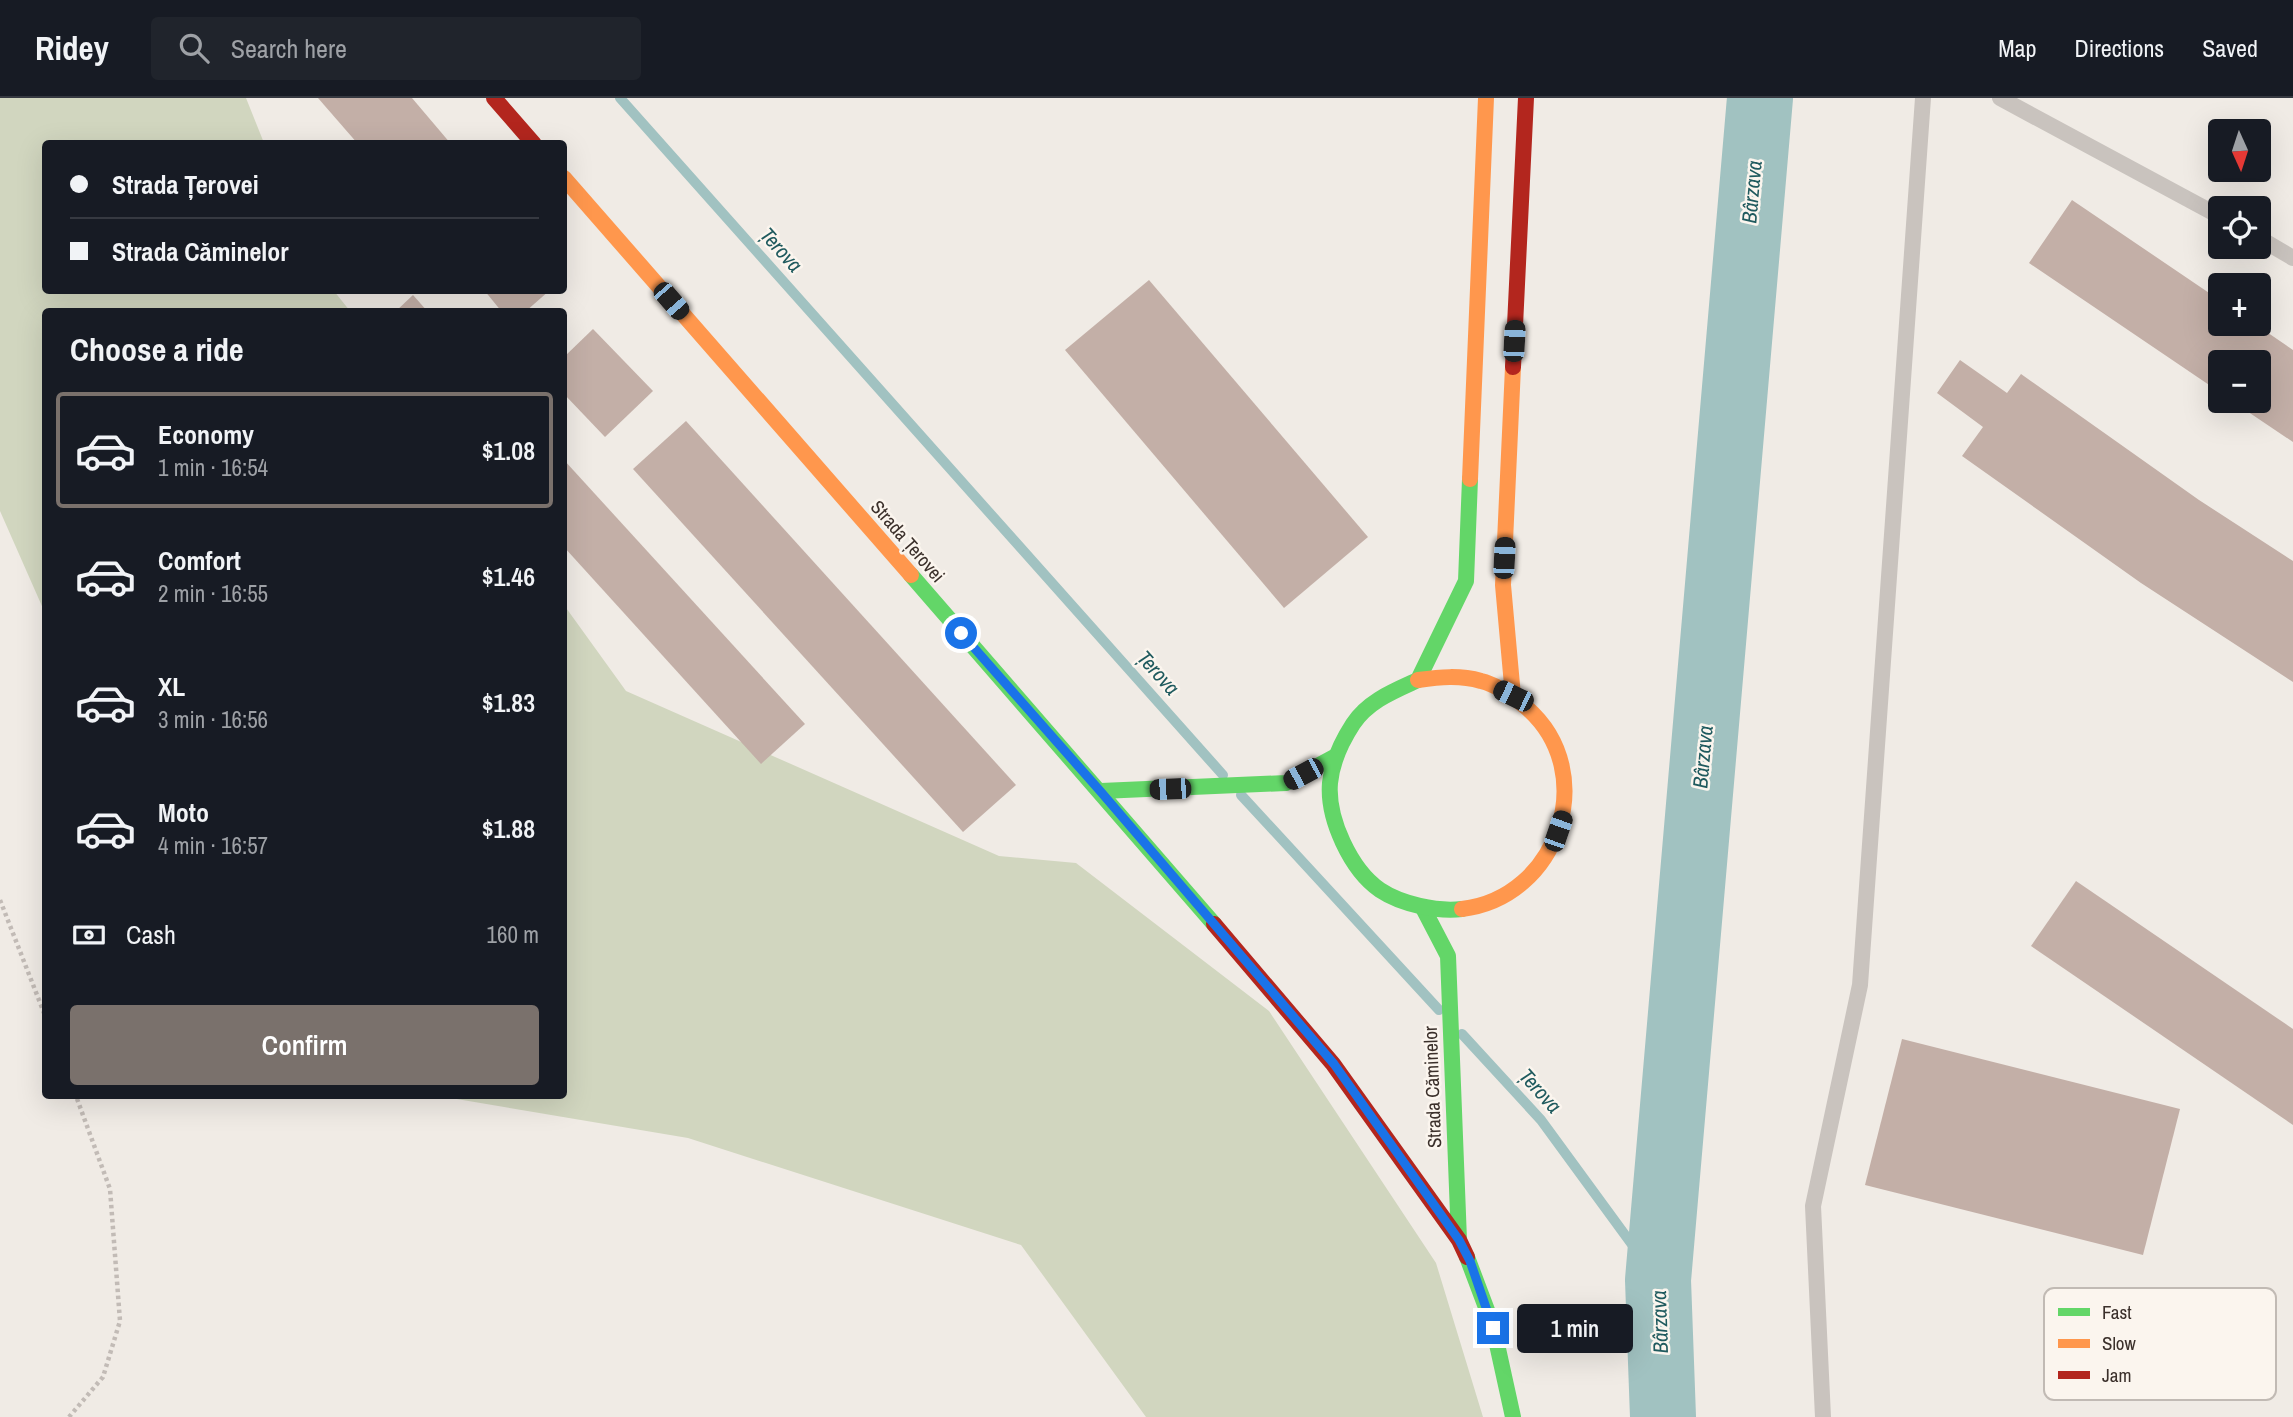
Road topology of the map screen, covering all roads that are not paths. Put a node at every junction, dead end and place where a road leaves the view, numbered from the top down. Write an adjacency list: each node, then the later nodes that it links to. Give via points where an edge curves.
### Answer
1 (494, 98): 6 (street)
2 (1486, 98): 11 (street, via 1466,581)
3 (1525, 98): 12 (street, via 1503,585)
4 (1923, 98): 20 (lane, via 1860,985 1813,1206)
5 (2000, 98): 8 (lane)
6 (531, 140)
7 (567, 181): 15 (street, Strada Țerovei)
8 (2208, 210)
9 (2271, 245): 10 (lane)
10 (2293, 258)
11 (1418, 680): 12 (street, via 1450,676 1483,681); 13 (street, via 1382,696 1354,722)
12 (1513, 696): 17 (street, via 1538,718 1556,748 1565,781 1563,815 1552,848 1532,875 1470,914)
13 (1336, 757): 14 (street); 16 (street, via 1330,784)
14 (1291, 789): 15 (street); 16 (street)
15 (1101, 792): 18 (street, Strada Țerovei, via 1334,1064)
16 (1332, 813): 17 (street, via 1356,865 1380,890)
17 (1423, 908): 18 (street, Strada Căminelor, via 1451,950)
18 (1459, 1240): 19 (street, Strada Căminelor, via 1501,1350)
19 (1513, 1417)
20 (1823, 1417)

